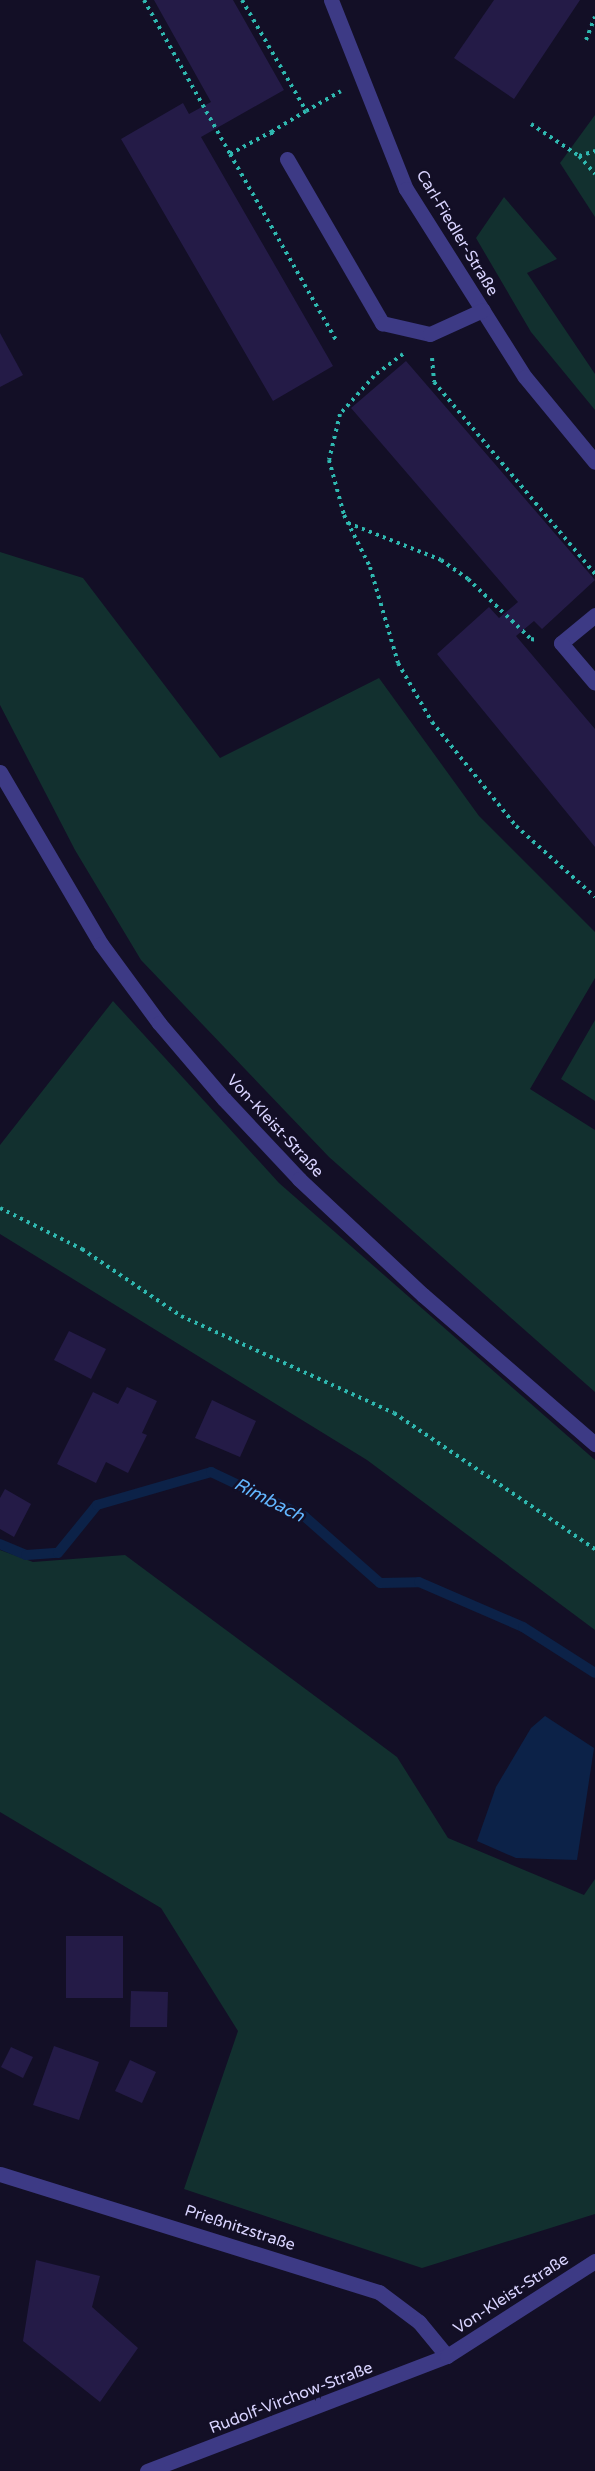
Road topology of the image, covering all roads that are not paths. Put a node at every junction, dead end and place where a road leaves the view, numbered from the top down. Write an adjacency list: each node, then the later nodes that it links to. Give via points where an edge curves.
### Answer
1 (331, 0): 3 (street, Carl-Fiedler-Straße, via 406,189)
2 (287, 159): 3 (street, via 382,323 430,334)
3 (483, 310): 4 (street, Carl-Fiedler-Straße, via 525,377)
4 (595, 462)
5 (595, 615): 6 (street, via 561,643)
6 (595, 683)
7 (0, 772): 8 (street, Von-Kleist-Straße, via 101,944 159,1023 224,1099 299,1179 423,1295)
8 (595, 1444)
9 (0, 2174): 11 (street, Prießnitzstraße, via 379,2292 419,2322)
10 (595, 2261): 11 (street, Von-Kleist-Straße)
11 (447, 2356): 12 (street, Rudolf-Virchow-Straße)
12 (147, 2471)

